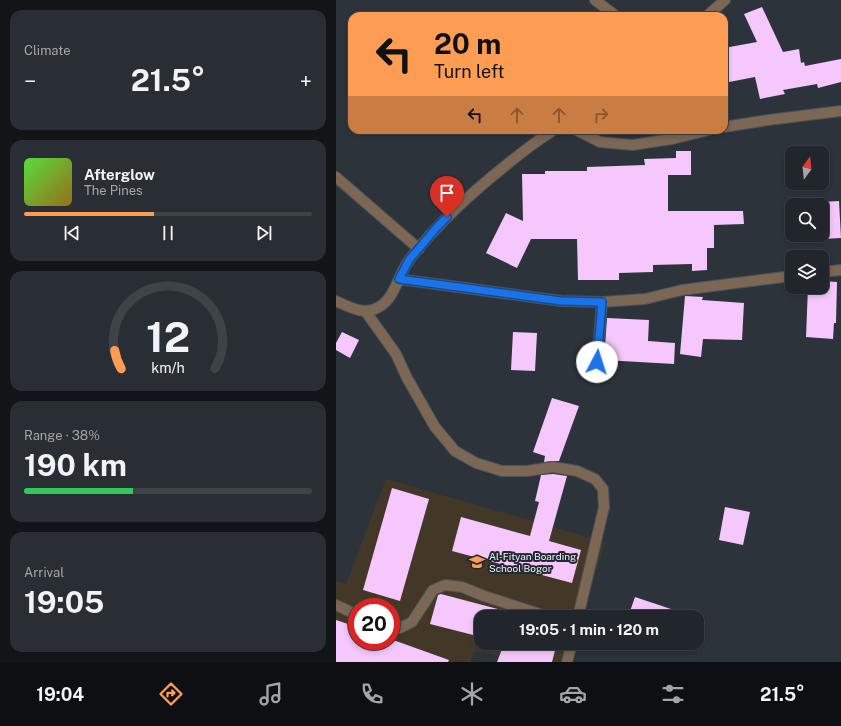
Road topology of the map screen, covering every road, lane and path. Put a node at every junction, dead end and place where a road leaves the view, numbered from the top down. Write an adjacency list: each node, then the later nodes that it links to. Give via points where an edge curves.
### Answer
1 (595, 0): 3 (street)
2 (720, 1): 4 (street)
3 (611, 12)
4 (710, 12)
5 (841, 111): 6 (street)
6 (728, 126)
7 (547, 134): 11 (street, via 476,188)
8 (584, 134): 9 (street, via 600,142 632,145)
9 (693, 134)
10 (336, 176): 11 (street)
11 (419, 249): 15 (street, via 409,260)
12 (841, 270): 13 (street)
13 (829, 271)
14 (785, 277): 17 (street, via 682,290 645,299)
15 (399, 279): 17 (street, via 561,301); 18 (street, via 390,298 379,307)
16 (336, 301): 18 (street)
17 (602, 302): 19 (street)
18 (366, 312): 22 (street, via 396,354 435,427 455,451 476,463 502,471 553,467 577,471 594,478 603,489 604,507)
19 (597, 378)
20 (336, 605): 23 (street)
21 (527, 610): 24 (street, via 462,587 445,585 432,590 412,622)
22 (580, 610)
23 (348, 611)
24 (400, 628)
25 (570, 650): 26 (street)
26 (567, 662)

